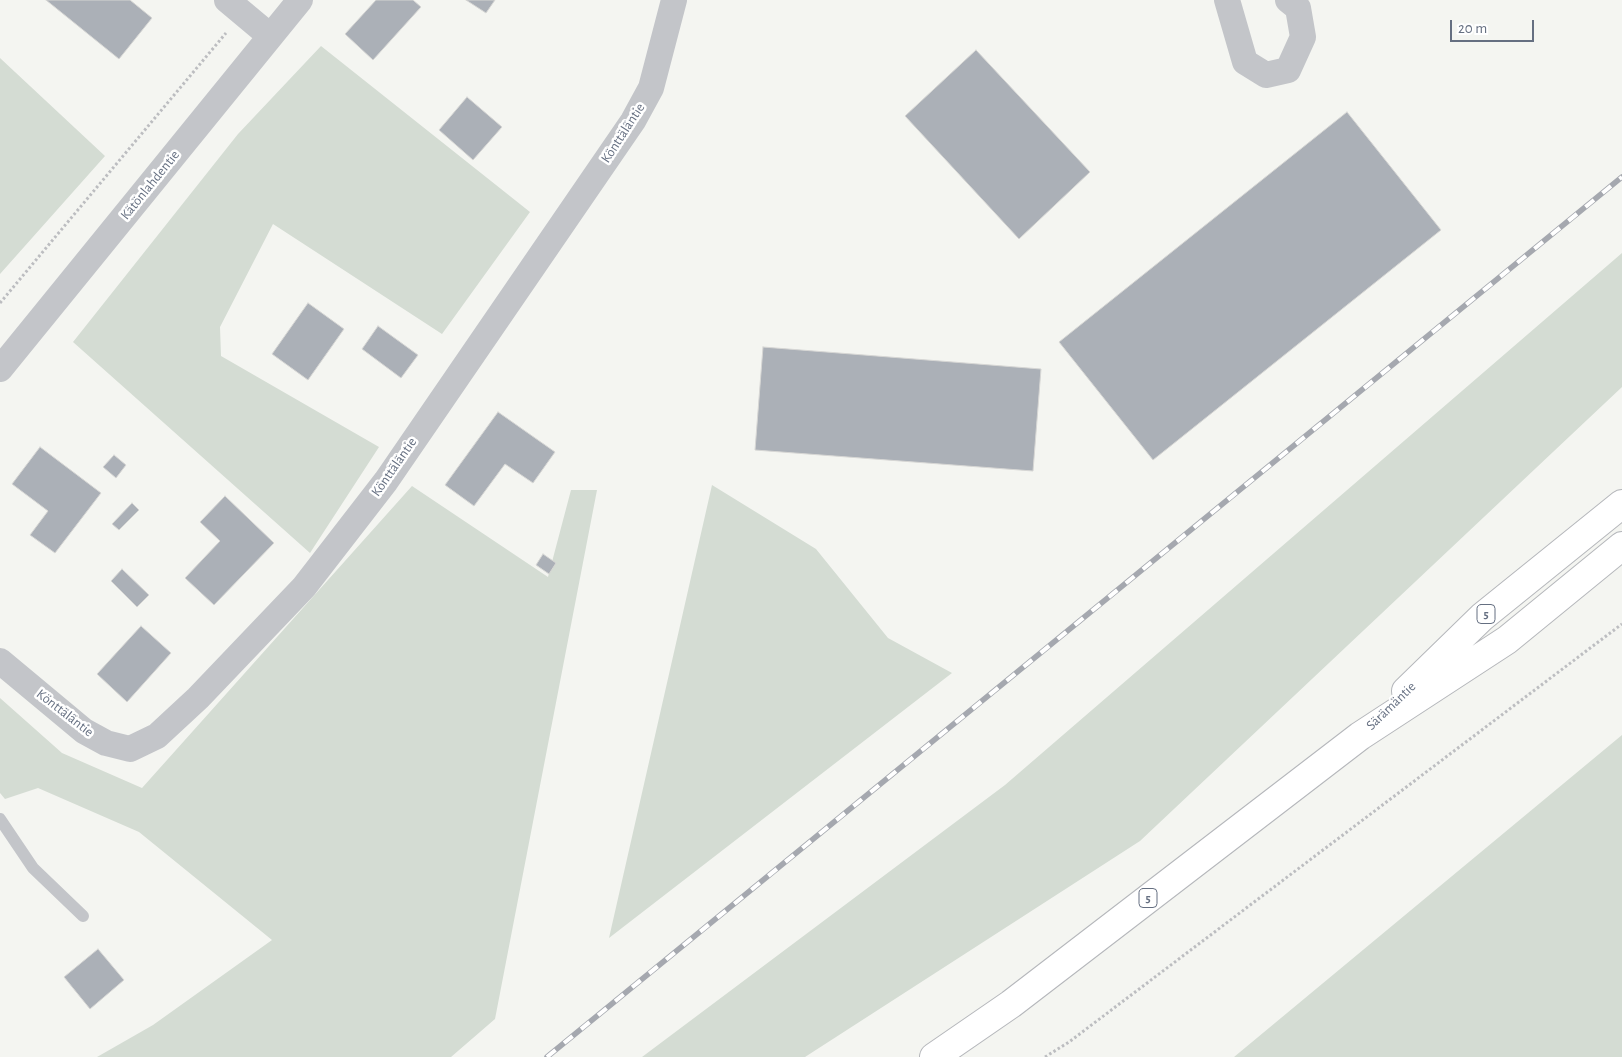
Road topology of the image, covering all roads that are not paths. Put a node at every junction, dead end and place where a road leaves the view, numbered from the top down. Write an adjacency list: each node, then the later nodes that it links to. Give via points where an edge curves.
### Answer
1 (300, 0): 6 (street, Kätönlahdentie)
2 (674, 0): 10 (street, Könttäläntie, via 651,88 633,121 386,481 304,587 198,698 157,736 130,749 106,743 84,731)
3 (1227, 0): 4 (street, via 1245,62 1266,76 1288,70 1304,37 1298,8)
4 (1288, 0)
5 (235, 7): 6 (street)
6 (270, 36): 7 (street, Kätönlahdentie)
7 (0, 369)
8 (1622, 504): 11 (highway, Särämäntie / 5, via 1482,617)
9 (1622, 546): 11 (highway, Särämäntie / 5, via 1507,640)
10 (0, 661)
11 (1360, 736): 14 (highway, 5, via 1011,1004)
12 (0, 819): 13 (lane, via 33,868)
13 (83, 916)
14 (934, 1057)

